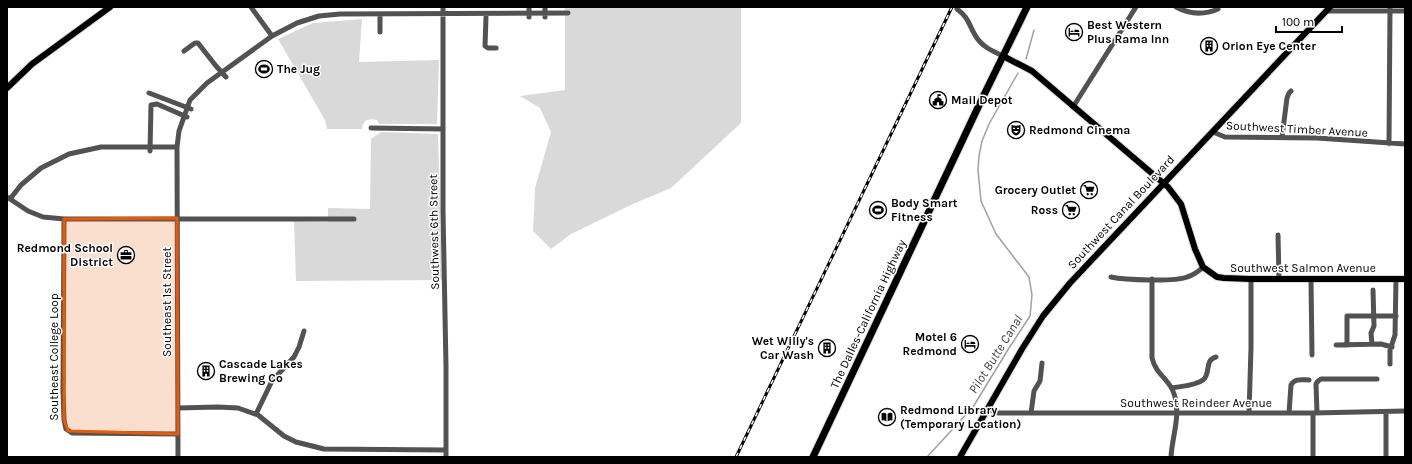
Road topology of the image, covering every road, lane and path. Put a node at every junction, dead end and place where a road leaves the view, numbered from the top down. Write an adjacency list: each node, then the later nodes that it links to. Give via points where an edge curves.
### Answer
1 (110, 7): 26 (main road, via 32,64)
2 (251, 7): 21 (street)
3 (443, 7): 17 (street, Southwest 6th Street)
4 (485, 7): 22 (street, via 485,46)
5 (529, 7): 18 (street)
6 (545, 7): 19 (street)
7 (1027, 7): 24 (highway, The Dalles-California Highway)
8 (1136, 7): 29 (street)
9 (1176, 7): 11 (street, via 1197,13 1210,13)
10 (957, 9): 24 (street, via 967,18 979,41 988,49)
11 (1218, 9)
12 (1328, 9): 13 (street); 34 (main road, Southwest Canal Boulevard)
13 (1390, 9): 14 (street); 36 (street)
14 (1405, 11)
15 (568, 13): 17 (street, Southeast 1st Street)
16 (380, 14): 17 (street, Southeast 1st Street); 20 (street); 21 (street, Southeast 1st Street, via 319,16 297,23)
17 (443, 14): 33 (street, Southwest 6th Street)
18 (529, 18)
19 (545, 18)
20 (380, 32)
21 (272, 36): 38 (street, Southeast 1st Street, via 207,83 190,100 179,131)
22 (496, 48)
23 (184, 51): 25 (street, via 198,43)
24 (1003, 56): 29 (main road, via 1032,71); 83 (highway, The Dalles-California Highway)
25 (226, 77)
26 (7, 88)
27 (1291, 91): 35 (street, via 1287,98)
28 (149, 93): 30 (street)
29 (1073, 107): 40 (main road)
30 (191, 109)
31 (187, 117): 39 (street, via 157,104 151,105)
32 (371, 128): 33 (street)
33 (443, 129): 80 (street, Southwest 6th Street)
34 (1213, 132): 35 (street, Southwest Timber Avenue, via 1225,137); 40 (main road, Southwest Canal Boulevard)
35 (1282, 137): 36 (street, Southwest Timber Avenue)
36 (1389, 144): 37 (street, Southwest Timber Avenue)
37 (1405, 144)
38 (177, 147): 41 (street, via 101,147 69,154 40,168); 42 (street, Southeast 1st Street)
39 (150, 151)
40 (1163, 183): 46 (main road, via 1181,204); 70 (main road, Southwest Canal Boulevard, via 1047,311)
41 (9, 198): 43 (street, via 28,212 43,217)
42 (177, 218): 43 (street); 44 (street); 69 (street, Southeast 1st Street)
43 (64, 219): 79 (street, Southeast College Loop, via 63,391 66,429 72,433)
44 (354, 219)
45 (1278, 235): 50 (street)
46 (1203, 267): 48 (street, via 1196,274 1186,278); 49 (main road, Southwest Salmon Avenue, via 1217,277)
47 (1111, 277): 48 (street)
48 (1152, 279): 68 (street, via 1152,358 1156,369)
49 (1251, 279): 50 (main road, Southwest Salmon Avenue); 75 (street)
50 (1279, 279): 53 (main road, Southwest Salmon Avenue)
51 (1396, 279): 52 (main road, Southwest Salmon Avenue); 53 (main road, Southwest Salmon Avenue); 56 (street)
52 (1405, 279)
53 (1311, 280): 62 (street)
54 (1374, 290): 55 (street)
55 (1373, 316): 56 (street); 58 (street); 60 (street, via 1348,316)
56 (1396, 316): 61 (street)
57 (304, 331): 78 (street, via 294,357 272,381)
58 (1372, 344): 60 (street); 61 (street)
59 (1336, 345): 60 (street)
60 (1347, 345)
61 (1392, 347): 65 (street)
62 (1312, 355)
63 (1216, 358): 68 (street, via 1208,364 1206,377 1202,381)
64 (1042, 362): 74 (street)
65 (1390, 364)
66 (1378, 379): 77 (street, via 1321,378 1316,384)
67 (1309, 380): 76 (street, via 1292,382)
68 (1172, 388): 72 (street)
69 (178, 408): 78 (street, via 232,408); 79 (street, Southeast 1st Street)
70 (987, 409): 74 (street, Southwest Reindeer Avenue, via 998,413); 84 (main road, Southwest Canal Boulevard)
71 (1405, 411): 73 (street, Southwest Reindeer Avenue)
72 (1177, 412): 74 (street, Southwest Reindeer Avenue); 75 (street, Southwest Reindeer Avenue); 85 (street)
73 (1386, 412): 77 (street, Southwest Reindeer Avenue); 87 (street)
74 (1031, 413)
75 (1250, 413): 76 (street, Southwest Reindeer Avenue)
76 (1289, 413): 77 (street, Southwest Reindeer Avenue)
77 (1315, 413): 86 (street)
78 (256, 414): 80 (street, via 284,436 324,449)
79 (178, 434): 81 (street, Southeast 1st Street)
80 (446, 450): 82 (street, Southwest 6th Street)
81 (178, 457)
82 (446, 457)
83 (813, 457)
84 (960, 457)
85 (1172, 457)
86 (1313, 457)
87 (1386, 457)

